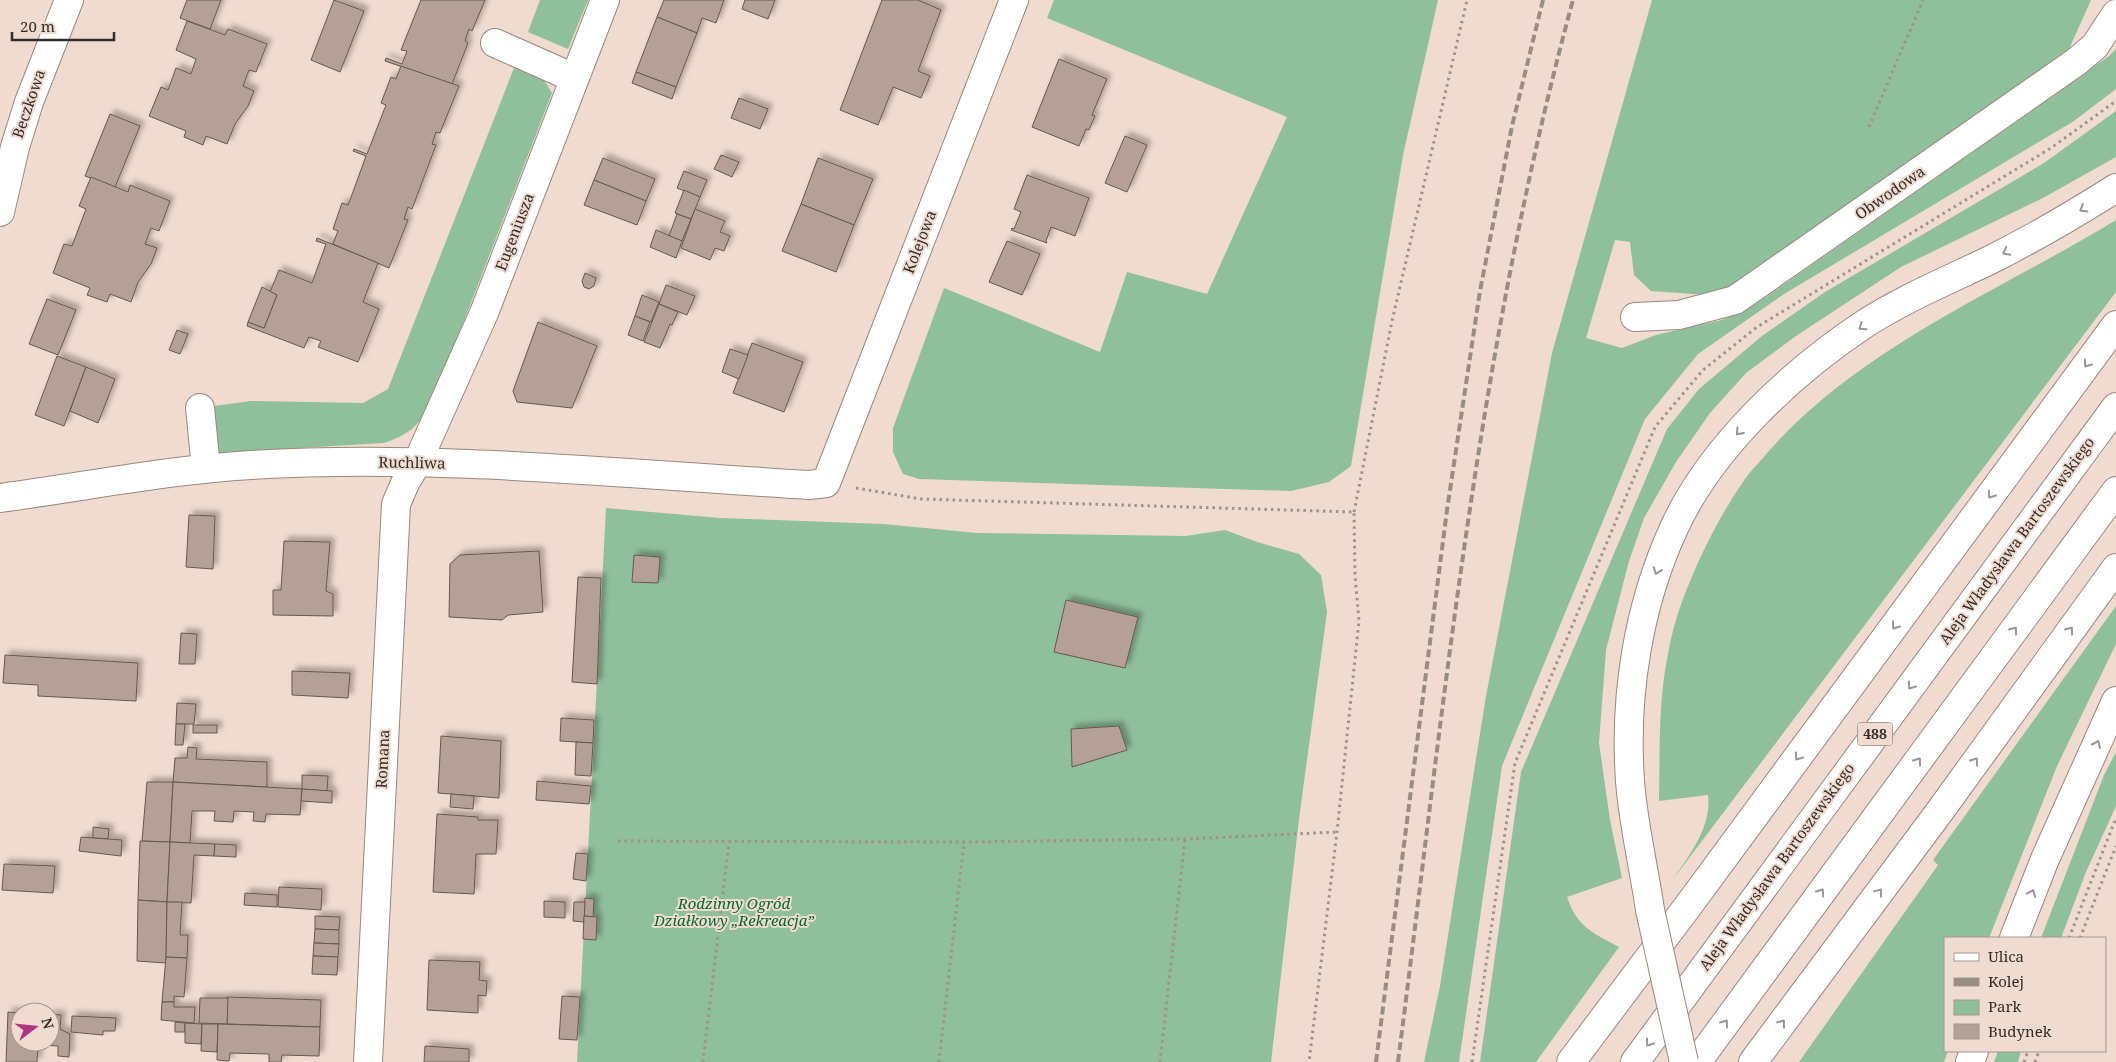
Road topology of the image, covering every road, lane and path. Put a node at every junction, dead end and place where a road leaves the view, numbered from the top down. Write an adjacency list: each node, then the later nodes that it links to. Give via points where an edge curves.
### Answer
1 (68, 0): 11 (street, Beczkowa, via 29,102)
2 (605, 0): 8 (street, Eugeniusza)
3 (1014, 0): 18 (street, Kolejowa)
4 (1467, 0): 21 (path, via 1392,321)
5 (1923, 0): 9 (path)
6 (2116, 14): 12 (street, Obwodowa, via 2095,46 2076,62 1735,300 1679,315)
7 (495, 43): 8 (street)
8 (574, 78): 16 (street, Eugeniusza, via 484,313)
9 (1868, 127)
10 (2116, 188): 41 (street, one-way to 41, bridge, via 2049,230 1867,322 1830,349 1745,425 1721,452 1674,526 1643,616 1632,675 1630,782 1650,910)
11 (0, 212)
12 (1634, 317)
13 (2116, 325): 39 (street, one-way to 39)
14 (2116, 407): 40 (street, Aleja Władysława Bartoszewskiego / 488, one-way to 40)
15 (200, 408): 17 (street)
16 (418, 461): 17 (street, Ruchliwa); 18 (street, Ruchliwa, via 809,485); 34 (street, Romana, via 396,504)
17 (206, 468): 20 (street, Ruchliwa)
18 (826, 483): 21 (path, via 921,499)
19 (2116, 491): 42 (street, one-way to 19)
20 (0, 498)
21 (1354, 512): 25 (path, via 1358,621)
22 (2116, 568): 43 (street, one-way to 22)
23 (2116, 701): 31 (street, one-way to 23, via 2045,859)
24 (2116, 818): 32 (path)
25 (1337, 832): 26 (path); 38 (path)
26 (1185, 839): 29 (path); 37 (path)
27 (618, 842): 28 (path)
28 (729, 842): 29 (path); 35 (path)
29 (964, 842): 36 (path)
30 (2116, 846): 33 (path)
31 (2014, 937)
32 (2069, 937)
33 (2080, 937)
34 (368, 1062)
35 (703, 1062)
36 (939, 1062)
37 (1160, 1062)
38 (1308, 1062)
39 (1571, 1062)
40 (1635, 1062)
41 (1684, 1062)
42 (1696, 1062)
43 (1753, 1062)

